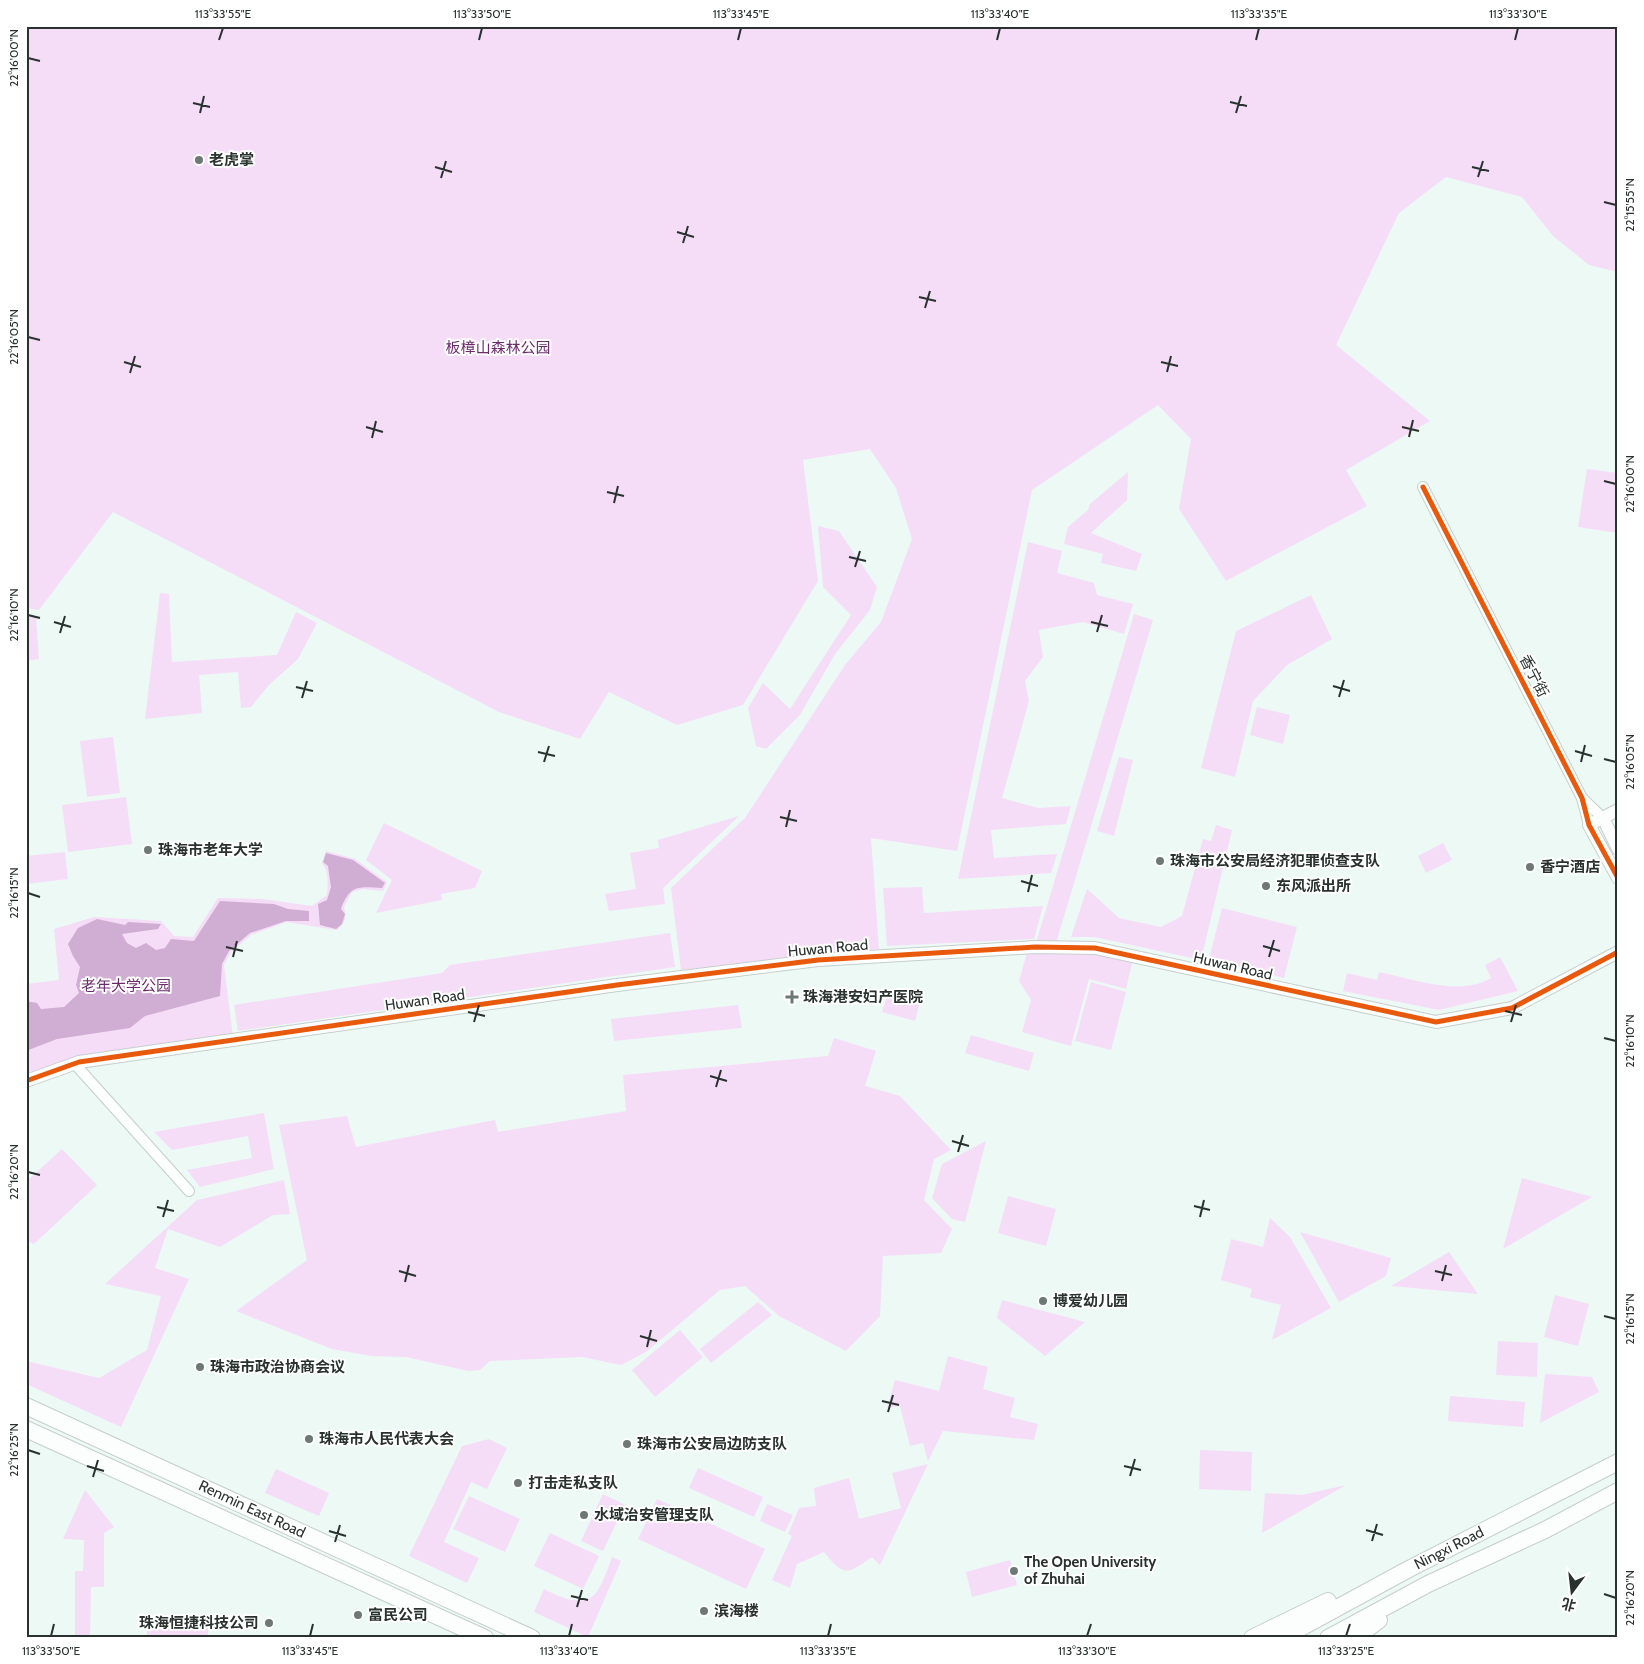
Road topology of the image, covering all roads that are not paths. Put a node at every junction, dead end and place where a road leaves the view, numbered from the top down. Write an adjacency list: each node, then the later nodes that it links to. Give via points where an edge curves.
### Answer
1 (1423, 487): 2 (street, 香宁街)
2 (1582, 798): 4 (street, 香宁街); 5 (street, 香宁街)
3 (1618, 810): 4 (street)
4 (1603, 818): 5 (street); 6 (street, 香宁街)
5 (1588, 825): 7 (street, 香宁街)
6 (1618, 849)
7 (1618, 878)
8 (1618, 952): 9 (street, Huwan Road, via 1512,1008 1436,1022 1095,948 1035,947 818,960 601,987)
9 (74, 1063): 10 (street, Huwan Road); 11 (street)
10 (26, 1081)
11 (189, 1191)
12 (26, 1406): 19 (main road, Renmin East Road)
13 (26, 1429): 18 (main road, Renmin East Road)
14 (1618, 1462): 16 (main road, Ningxi Road)
15 (1618, 1490): 17 (main road, Ningxi Road, via 1545,1530)
16 (1407, 1570): 20 (main road, via 1354,1588); 21 (main road, Ningxi Road)
17 (1428, 1584): 22 (main road, Ningxi Road); 23 (main road)
18 (485, 1638)
19 (532, 1638)
20 (1252, 1638)
21 (1282, 1638)
22 (1328, 1638)
23 (1355, 1638)

